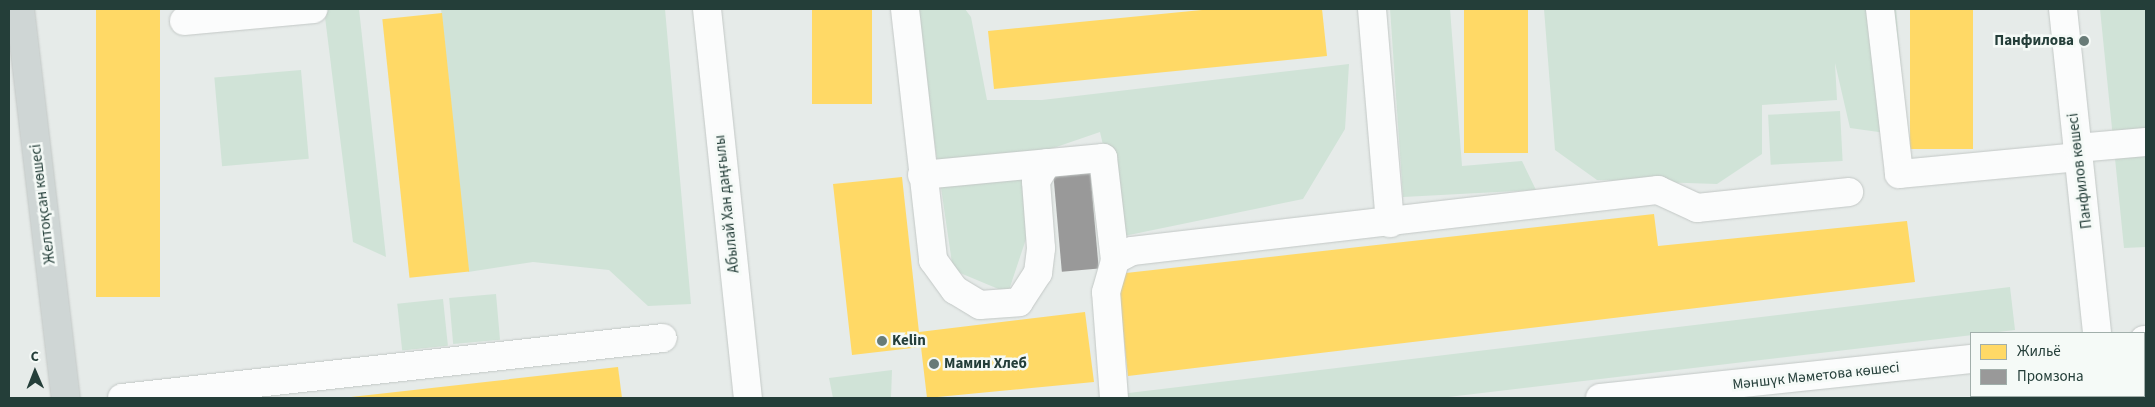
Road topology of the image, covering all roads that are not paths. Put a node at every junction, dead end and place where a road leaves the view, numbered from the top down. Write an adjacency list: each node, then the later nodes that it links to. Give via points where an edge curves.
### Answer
1 (20, 9): 19 (main road, Желтоқсан көшесі)
2 (313, 9): 8 (street)
3 (707, 9): 21 (street, Абылай Хан даңғылы)
4 (905, 9): 12 (street)
5 (1372, 9): 14 (street)
6 (1880, 9): 10 (street, via 1899,174)
7 (2062, 9): 10 (street, Панфилов көшесі)
8 (184, 22)
9 (2146, 142): 10 (street)
10 (2078, 152): 16 (street, Панфилов көшесі)
11 (1047, 163): 12 (street); 12 (street, via 1036,181 1041,248 1038,273 1019,302 980,305 955,290 933,260); 15 (street, via 1103,158)
12 (922, 175)
13 (1849, 192): 14 (street, via 1697,208 1658,190)
14 (1390, 223): 15 (street, via 1132,251)
15 (1115, 260): 22 (street, via 1106,292)
16 (2097, 332)
17 (663, 338): 20 (street)
18 (1970, 359): 23 (street, Мәншүк Мәметова көшесі)
19 (66, 398)
20 (122, 398)
21 (748, 398)
22 (1114, 398)
23 (1600, 398)

